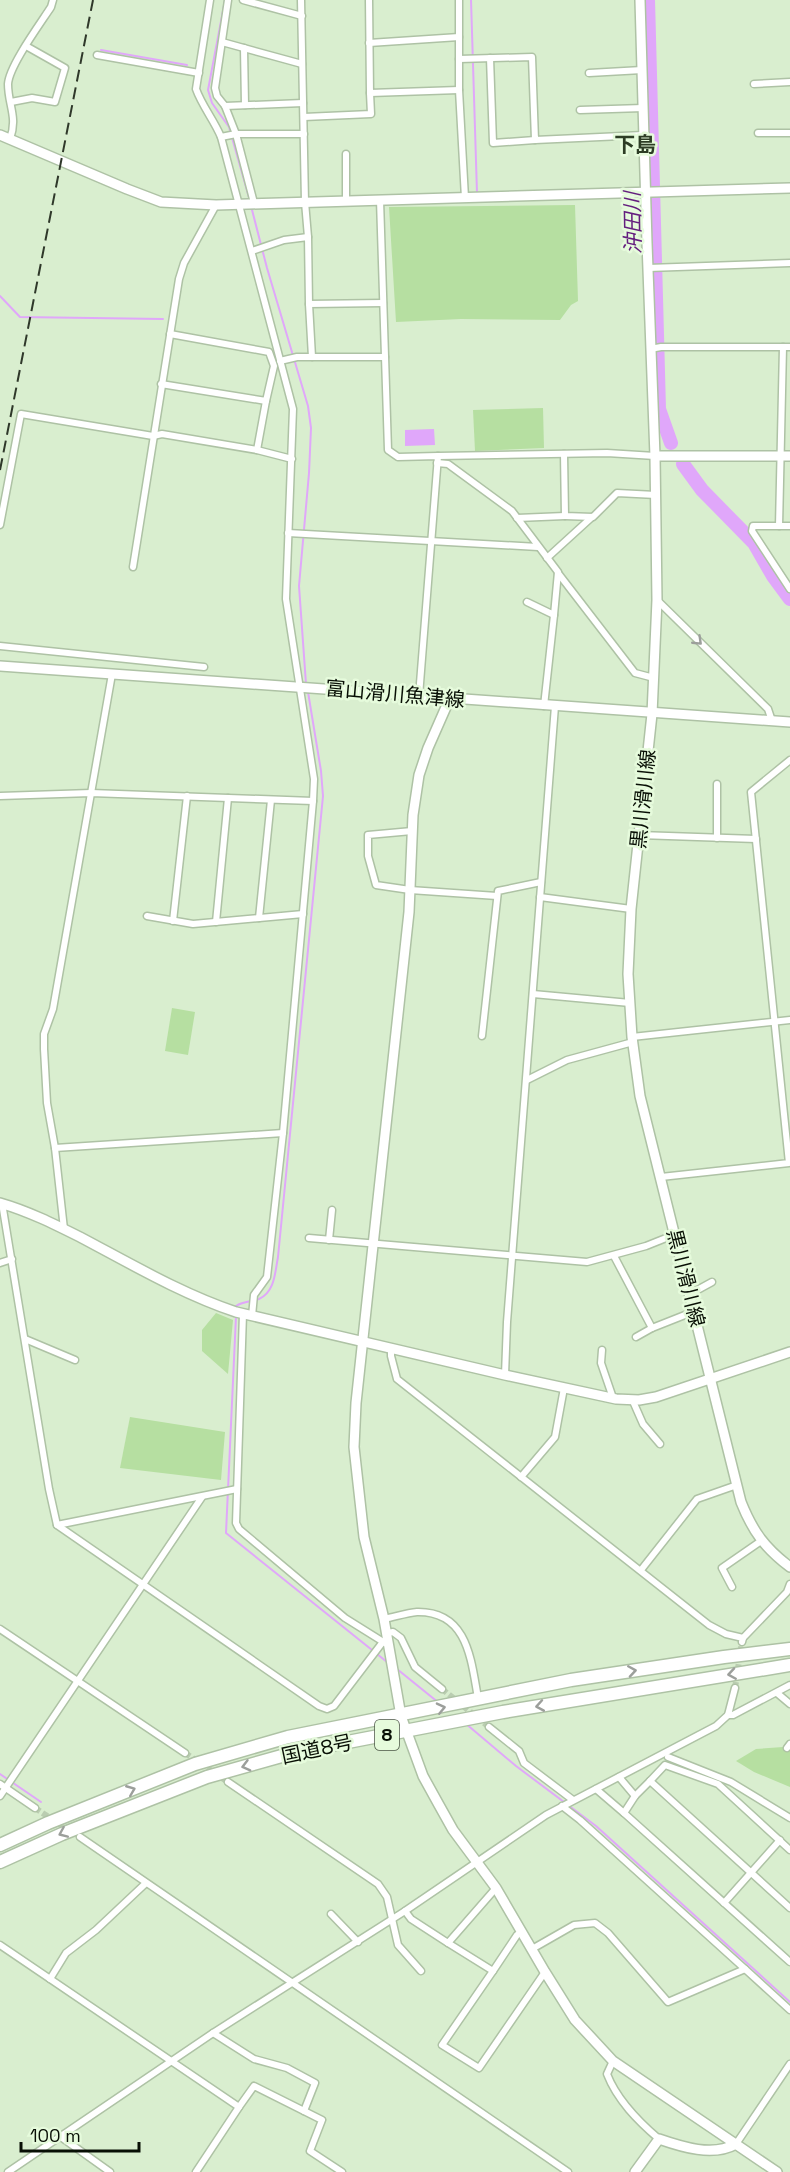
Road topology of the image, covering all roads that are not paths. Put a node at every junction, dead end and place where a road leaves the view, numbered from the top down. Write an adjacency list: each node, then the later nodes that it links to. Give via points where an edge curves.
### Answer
1 (52, 0): 13 (street)
2 (210, 0): 20 (street)
3 (228, 0): 11 (street)
4 (243, 0): 9 (street)
5 (301, 0): 9 (street)
6 (369, 0): 12 (street)
7 (459, 0): 10 (street)
8 (640, 0): 19 (street, 黒川滑川線)
9 (302, 16): 18 (street)
10 (459, 37): 12 (street); 17 (street)
11 (222, 42): 14 (street); 29 (street, via 215,88)
12 (369, 43): 25 (street)
13 (26, 46): 26 (street, via 8,82); 26 (street, via 65,68 56,102 32,98)
14 (244, 48): 18 (street); 28 (street)
15 (97, 55): 20 (street)
16 (490, 58): 17 (street); 41 (street, via 532,57); 41 (street, via 493,143)
17 (459, 59): 24 (street)
18 (303, 64): 27 (street)
19 (642, 70): 21 (street); 30 (street, 黒川滑川線)
20 (199, 73): 39 (street, via 196,89)
21 (589, 73)
22 (790, 82): 23 (street)
23 (754, 84)
24 (459, 90): 25 (street); 45 (street)
25 (370, 93): 32 (street, via 371,114)
26 (11, 102): 40 (street, via 14,127)
27 (303, 103): 28 (street); 32 (street)
28 (245, 105): 29 (street)
29 (225, 106): 35 (street)
30 (643, 108): 31 (street); 38 (street, 黒川滑川線)
31 (580, 110)
32 (304, 117): 36 (street)
33 (758, 133): 34 (street)
34 (790, 133)
35 (236, 134): 36 (street); 39 (street); 50 (street)
36 (304, 134): 48 (street)
37 (0, 135): 40 (street)
38 (644, 135): 41 (street); 44 (street, 黒川滑川線)
39 (221, 137): 49 (street)
40 (10, 139): 51 (street, via 161,202)
41 (535, 140)
42 (346, 154): 47 (street)
43 (790, 188): 44 (street)
44 (646, 193): 45 (street); 55 (street, 黒川滑川線)
45 (465, 198): 46 (street)
46 (380, 200): 47 (street); 56 (street)
47 (346, 201): 48 (street)
48 (305, 202): 50 (street); 52 (street)
49 (240, 204): 50 (street); 51 (street); 53 (street)
50 (254, 204)
51 (216, 205): 58 (street, via 178,279)
52 (308, 237): 53 (street); 57 (street)
53 (252, 250): 63 (street)
54 (790, 263): 55 (street)
55 (648, 268): 60 (street, 黒川滑川線)
56 (383, 303): 57 (street); 62 (street)
57 (309, 304): 61 (street)
58 (170, 334): 64 (street); 67 (street, via 269,352 274,366)
59 (787, 347): 60 (street); 65 (street)
60 (650, 349): 71 (street, 黒川滑川線)
61 (312, 357): 62 (street); 63 (street)
62 (385, 357): 74 (street, via 388,450 398,457)
63 (280, 361): 73 (street, via 293,409)
64 (161, 384): 67 (street); 68 (street)
65 (782, 397): 66 (street); 72 (street)
66 (790, 397)
67 (266, 401): 69 (street)
68 (153, 436): 69 (street, via 162,434); 79 (street, via 21,414); 86 (street)
69 (257, 450): 73 (street)
70 (564, 454): 71 (street); 74 (street); 76 (street)
71 (655, 456): 72 (street); 75 (street, 黒川滑川線)
72 (785, 456): 80 (street)
73 (292, 459): 82 (street)
74 (437, 459): 78 (street); 83 (street)
75 (656, 495): 77 (street, via 617,493); 89 (street, 黒川滑川線)
76 (565, 516): 77 (street); 78 (street)
77 (593, 517): 85 (street)
78 (517, 518): 84 (street)
79 (0, 525)
80 (779, 526): 81 (street); 88 (street, via 753,526 752,531)
81 (790, 526)
82 (288, 533): 83 (street); 97 (street, via 286,599)
83 (432, 541): 84 (street); 98 (street)
84 (538, 547): 85 (street)
85 (547, 558): 87 (street)
86 (133, 567)
87 (558, 572): 91 (street); 96 (street, via 634,673)
88 (790, 589)
89 (657, 600): 96 (street, 黒川滑川線); 103 (street, one-way to 103, via 768,709)
90 (527, 602): 91 (street)
91 (554, 615): 100 (street)
92 (0, 646): 94 (street)
93 (0, 666): 95 (street, 富山滑川魚津線)
94 (204, 667)
95 (112, 674): 97 (street, 富山滑川魚津線); 107 (street)
96 (654, 678): 102 (street, 黒川滑川線)
97 (298, 687): 98 (street, 富山滑川魚津線); 112 (street, via 314,779)
98 (419, 696): 99 (street, 富山滑川魚津線)
99 (450, 698): 100 (street, 富山滑川魚津線); 113 (street, via 419,775)
100 (544, 706): 101 (street, 富山滑川魚津線)
101 (555, 706): 102 (street, 富山滑川魚津線); 117 (street)
102 (652, 714): 103 (street, 富山滑川魚津線); 114 (street, 黒川滑川線)
103 (772, 721): 104 (street, 富山滑川魚津線)
104 (790, 722)
105 (790, 760): 116 (street, via 750,792)
106 (717, 784): 115 (street)
107 (91, 793): 108 (street); 109 (street); 135 (street, via 53,1009 44,1034 47,1103)
108 (0, 796)
109 (187, 796): 110 (street); 125 (street)
110 (228, 798): 111 (street); 126 (street)
111 (271, 800): 112 (street); 124 (street)
112 (313, 801): 122 (street)
113 (412, 831): 118 (street); 118 (street, via 368,835 368,856 376,885)
114 (639, 835): 115 (street); 121 (street, 黒川滑川線)
115 (717, 838): 116 (street)
116 (756, 839): 130 (street)
117 (541, 882): 119 (street, via 498,891); 120 (street)
118 (410, 890): 119 (street); 144 (street)
119 (497, 896): 131 (street)
120 (540, 897): 121 (street); 127 (street)
121 (631, 909): 128 (street, 黒川滑川線)
122 (303, 914): 124 (street); 134 (street)
123 (147, 916): 125 (street)
124 (259, 918): 126 (street)
125 (173, 921): 126 (street)
126 (216, 922)
127 (533, 994): 128 (street); 133 (street)
128 (630, 1003): 132 (street, 黒川滑川線)
129 (790, 1020): 130 (street)
130 (775, 1021): 132 (street); 136 (street)
131 (482, 1036)
132 (632, 1039): 133 (street, via 567,1060); 137 (street, 黒川滑川線, via 640,1096)
133 (527, 1080): 146 (street)
134 (283, 1133): 135 (street); 152 (street, via 267,1277 254,1295)
135 (55, 1148): 140 (street)
136 (790, 1166): 137 (street)
137 (661, 1177): 141 (street, 黒川滑川線)
138 (1, 1203): 140 (street); 147 (street)
139 (332, 1210): 143 (street)
140 (64, 1229): 152 (street, via 205,1302)
141 (676, 1234): 145 (street); 150 (street, 黒川滑川線)
142 (309, 1238): 143 (street)
143 (329, 1240): 144 (street)
144 (373, 1244): 146 (street); 156 (street)
145 (614, 1256): 146 (street, via 587,1262); 153 (street)
146 (512, 1257): 161 (street)
147 (12, 1259): 148 (street); 155 (street)
148 (0, 1263)
149 (712, 1282): 150 (street)
150 (690, 1294): 151 (street, 黒川滑川線)
151 (694, 1311): 153 (street); 162 (street, 黒川滑川線)
152 (248, 1315): 156 (street); 169 (street)
153 (652, 1328): 154 (street)
154 (636, 1337)
155 (25, 1339): 160 (street); 171 (street)
156 (362, 1341): 157 (street); 178 (street, via 354,1447 364,1537)
157 (391, 1348): 161 (street); 167 (street, via 397,1379)
158 (602, 1350): 164 (street)
159 (790, 1352): 162 (street)
160 (75, 1360)
161 (505, 1375): 163 (street)
162 (710, 1379): 165 (street, via 656,1397); 168 (street, 黒川滑川線)
163 (564, 1388): 164 (street); 167 (street, via 555,1437)
164 (613, 1398): 165 (street)
165 (632, 1400): 166 (street, via 643,1424)
166 (660, 1444)
167 (521, 1477): 174 (street)
168 (737, 1485): 172 (street, 黒川滑川線, via 749,1523); 174 (street, via 697,1499)
169 (237, 1489): 170 (street); 180 (street, via 239,1529 345,1618)
170 (202, 1497): 171 (street); 176 (street)
171 (57, 1525): 176 (street)
172 (761, 1541): 173 (street, 黒川滑川線); 177 (street, via 722,1568)
173 (790, 1568)
174 (641, 1570): 175 (street, via 709,1625 742,1640)
175 (790, 1584)
176 (143, 1585): 180 (street, via 327,1709 334,1706); 183 (street)
177 (732, 1587)
178 (384, 1620): 180 (street); 188 (street, via 414,1612 431,1613 447,1620 461,1632 469,1649)
179 (0, 1629): 183 (street)
180 (385, 1639): 186 (street, via 393,1632 401,1638 415,1667); 191 (street)
181 (790, 1649): 188 (highway, 国道8号 / 8, one-way to 181, via 571,1680)
182 (790, 1665): 193 (highway, 国道8号 / 8, one-way to 193)
183 (77, 1682): 194 (street); 199 (street)
184 (790, 1685): 187 (street)
185 (735, 1688): 190 (street)
186 (442, 1689)
187 (777, 1693): 189 (street); 190 (street)
188 (478, 1700): 191 (highway, 国道8号 / 8, one-way to 188)
189 (790, 1704)
190 (728, 1714): 196 (street, via 716,1726)
191 (401, 1716): 193 (street); 210 (highway, 国道8号 / 8, one-way to 191, via 195,1764 288,1737)
192 (489, 1727): 203 (street, via 519,1751 524,1763)
193 (407, 1730): 212 (highway, 国道8号 / 8, one-way to 212, via 296,1752 207,1777); 213 (street, via 423,1776)
194 (185, 1753)
195 (668, 1757): 207 (street, via 731,1782)
196 (619, 1777): 200 (street); 202 (street)
197 (650, 1781): 202 (street); 209 (street, via 665,1765 718,1784); 214 (street)
198 (228, 1782): 221 (street, via 378,1884 387,1897)
199 (3, 1786): 201 (street); 205 (street)
200 (596, 1789): 203 (street); 206 (street)
201 (0, 1796)
202 (635, 1796): 206 (street)
203 (573, 1800): 204 (street)
204 (562, 1806): 213 (street); 228 (street)
205 (35, 1808)
206 (624, 1813): 217 (street)
207 (790, 1818)
208 (80, 1837): 215 (street)
209 (780, 1840): 211 (street); 214 (street)
210 (0, 1845)
211 (790, 1850)
212 (0, 1862)
213 (477, 1863): 216 (street); 219 (street)
214 (751, 1872): 217 (street); 218 (street)
215 (146, 1883): 232 (street, via 66,1953); 233 (street)
216 (496, 1888): 222 (street); 224 (street)
217 (724, 1903): 227 (street)
218 (790, 1908)
219 (405, 1911): 221 (street); 224 (street)
220 (332, 1914): 223 (street)
221 (393, 1919): 223 (street); 229 (street, via 398,1945)
222 (522, 1931): 226 (street); 230 (street)
223 (358, 1942): 233 (street)
224 (448, 1943): 230 (street)
225 (0, 1945): 232 (street)
226 (532, 1949): 228 (street, via 574,1925 595,1923 668,2002); 231 (street)
227 (790, 1962)
228 (745, 1969): 234 (street)
229 (421, 1971)
230 (493, 1971): 231 (street, via 442,2045 479,2068)
231 (545, 1972): 236 (street, via 575,2020)
232 (50, 1979): 237 (street)
233 (292, 1984): 235 (street); 248 (street)
234 (790, 2010)
235 (213, 2033): 237 (street); 240 (street, via 254,2059 287,2068 315,2083)
236 (613, 2061): 242 (street, via 607,2074 612,2087 640,2122); 243 (street)
237 (172, 2062): 239 (street); 241 (street)
238 (790, 2064): 243 (street)
239 (239, 2107): 240 (street, via 254,2086); 246 (street)
240 (304, 2111): 247 (street, via 322,2120 310,2151)
241 (61, 2137): 244 (street); 245 (street)
242 (660, 2139): 243 (street, via 684,2148 726,2149); 249 (street)
243 (736, 2144): 250 (street)
244 (8, 2172)
245 (110, 2172)
246 (196, 2172)
247 (342, 2172)
248 (568, 2172)
249 (635, 2172)
250 (777, 2172)

